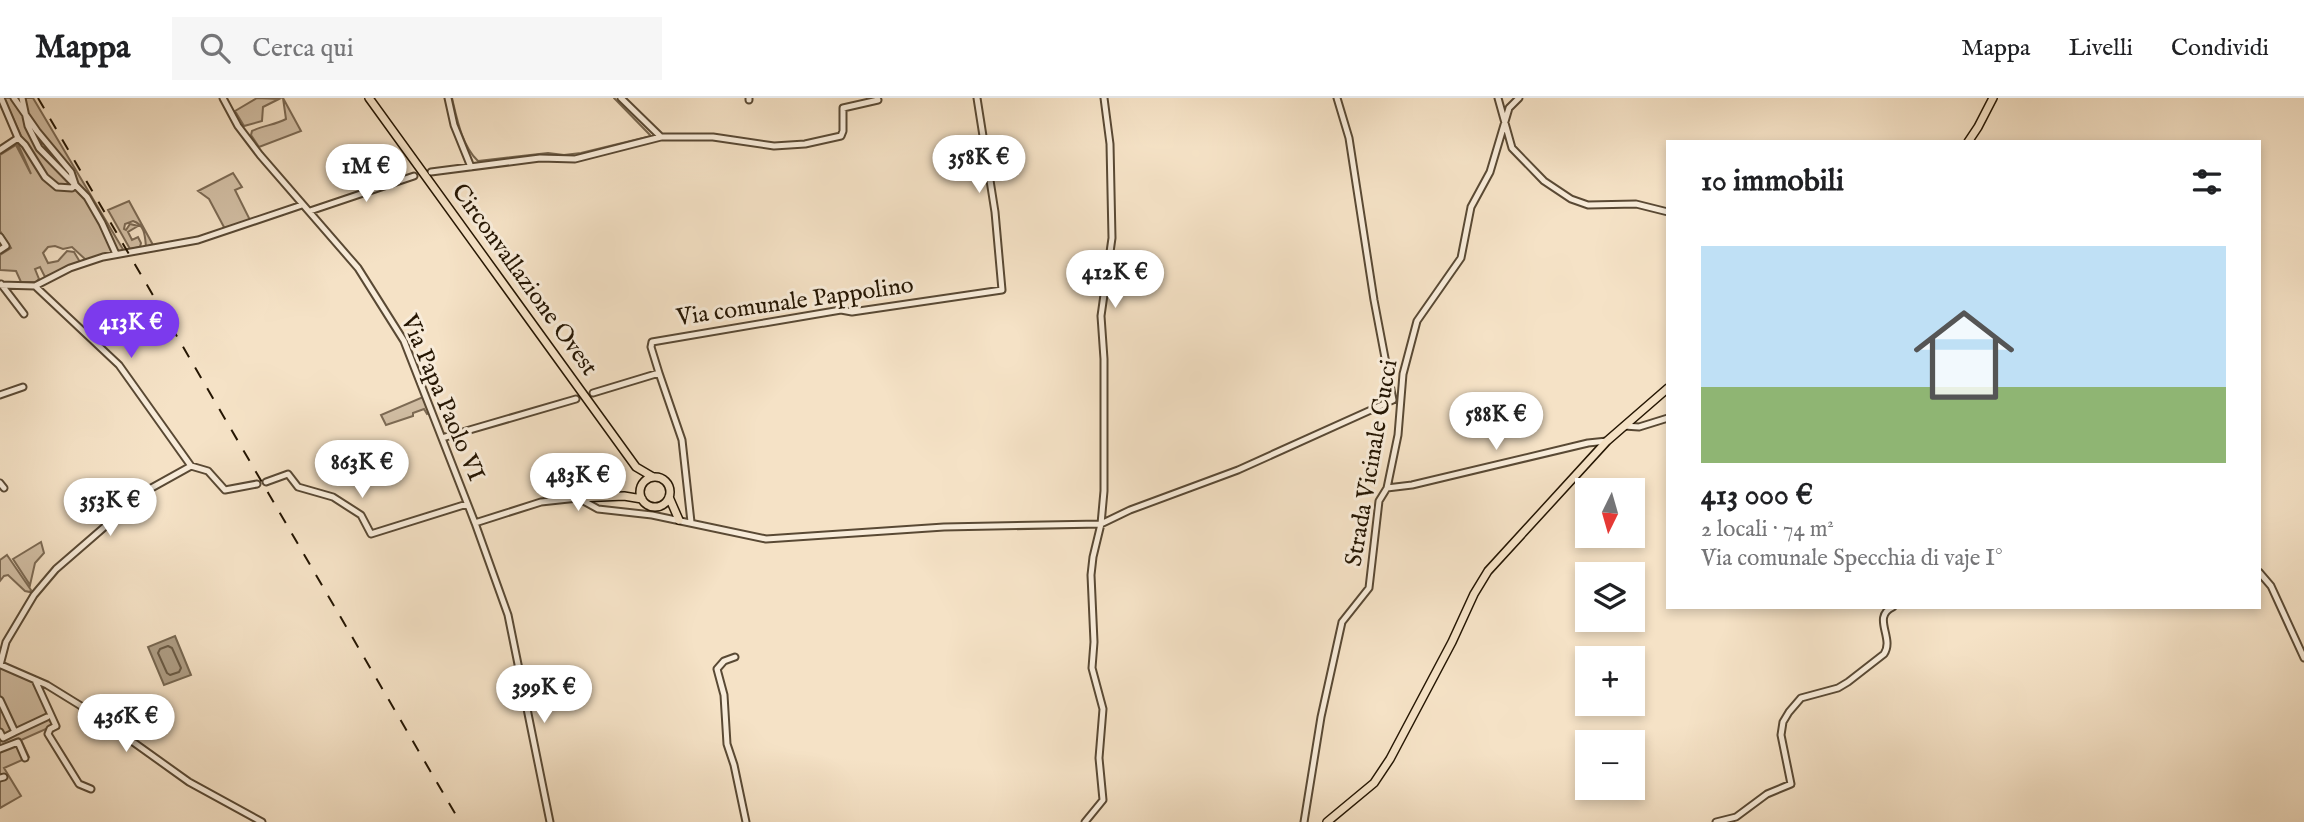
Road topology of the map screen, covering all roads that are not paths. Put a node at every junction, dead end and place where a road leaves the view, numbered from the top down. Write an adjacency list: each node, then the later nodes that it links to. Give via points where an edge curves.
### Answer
1 (1, 98): 18 (street)
2 (14, 98): 15 (street)
3 (22, 98): 15 (street)
4 (223, 98): 25 (street, Via Papa Paolo VI, via 238,126)
5 (369, 98): 45 (main road, Circonvallazione Ovest)
6 (448, 98): 21 (street)
7 (621, 98): 17 (street)
8 (977, 98): 34 (street, Via comunale Pappolino, via 1002,290 841,310 652,342)
9 (1104, 98): 61 (street, via 1112,211 1101,316)
10 (1337, 98): 61 (street, via 1349,138 1393,400 1238,470)
11 (1498, 98): 16 (street)
12 (1519, 98): 16 (street)
13 (1993, 98): 19 (main road)
14 (878, 100): 17 (street, via 843,108 841,136 806,144 774,146 713,137)
15 (25, 114): 24 (street, via 69,168); 24 (street, via 42,153)
16 (1504, 120): 27 (street, via 1512,148 1544,181 1570,199 1588,205 1636,204); 50 (street, Strada Vicinale Cucci, via 1490,172 1471,207 1461,258 1417,321 1403,374 1398,435)
17 (661, 137): 21 (street, via 575,159 540,158)
18 (18, 138): 20 (street); 24 (street, via 49,181 64,189)
19 (1969, 140)
20 (0, 150)
21 (471, 167): 22 (street)
22 (431, 172)
23 (414, 176): 26 (street)
24 (75, 184): 30 (street, via 91,203)
25 (302, 205): 26 (street, Via Papa Paolo VI); 30 (street, via 198,240)
26 (310, 211): 42 (street, Via Papa Paolo VI, via 358,268 391,318)
27 (1666, 212)
28 (0, 237): 29 (street)
29 (3, 248)
30 (116, 254): 32 (street, via 70,268)
31 (0, 284): 32 (street); 33 (street)
32 (35, 286): 44 (street, via 119,365)
33 (24, 314)
34 (659, 373): 37 (street); 59 (street, via 682,440)
35 (23, 387): 38 (street)
36 (1666, 390): 41 (main road)
37 (593, 393)
38 (0, 395)
39 (576, 399): 42 (street)
40 (1666, 419): 41 (street, via 1639,428)
41 (1623, 426): 43 (main road)
42 (442, 438): 55 (street, Via Papa Paolo VI)
43 (1607, 441): 50 (street); 80 (main road, via 1488,570 1390,759 1374,783)
44 (191, 466): 48 (street, via 208,471 225,490); 66 (street, via 146,491 57,568 34,595 6,642)
45 (636, 467): 46 (main road, Circonvallazione Ovest); 49 (main road)
46 (653, 477): 49 (main road); 52 (main road, via 666,483)
47 (266, 482): 55 (street, via 288,474 299,487 333,497 361,514 371,534)
48 (257, 484)
49 (642, 486): 51 (main road); 54 (main road)
50 (1387, 488): 79 (street, Strada Vicinale Cucci, via 1379,501 1369,588 1342,622)
51 (624, 496): 53 (main road); 54 (main road)
52 (669, 497): 56 (main road); 57 (main road)
53 (578, 498): 58 (street, via 598,509); 60 (street, via 541,502)
54 (642, 499): 56 (main road, via 653,507)
55 (467, 504): 60 (street, Via Papa Paolo VI)
56 (663, 505): 57 (main road)
57 (675, 511): 58 (main road)
58 (679, 520): 59 (street)
59 (691, 522): 61 (street, via 766,539 944,527)
60 (475, 523): 76 (street, Via Papa Paolo VI, via 512,634)
61 (1101, 524): 78 (street, via 1091,575 1091,668 1103,709 1103,800)
62 (2261, 574): 65 (street, via 2271,586)
63 (1889, 609): 81 (street, via 1883,616 1888,643 1884,654 1838,688 1801,698 1783,722 1781,735 1791,784 1767,794 1736,817)
64 (735, 657): 77 (street, via 717,669 724,695 727,744)
65 (2304, 658)
66 (0, 665): 67 (street)
67 (35, 680): 74 (street, via 56,726 48,734 79,784); 75 (street, via 94,714 189,782)
68 (1, 703): 70 (street)
69 (47, 718): 70 (street)
70 (15, 732): 71 (street)
71 (1, 735): 72 (street)
72 (3, 748): 73 (street, via 19,742)
73 (25, 758)
74 (91, 789)
75 (262, 822)
76 (550, 822)
77 (746, 822)
78 (1086, 822)
79 (1304, 822)
80 (1327, 822)
81 (1716, 822)

